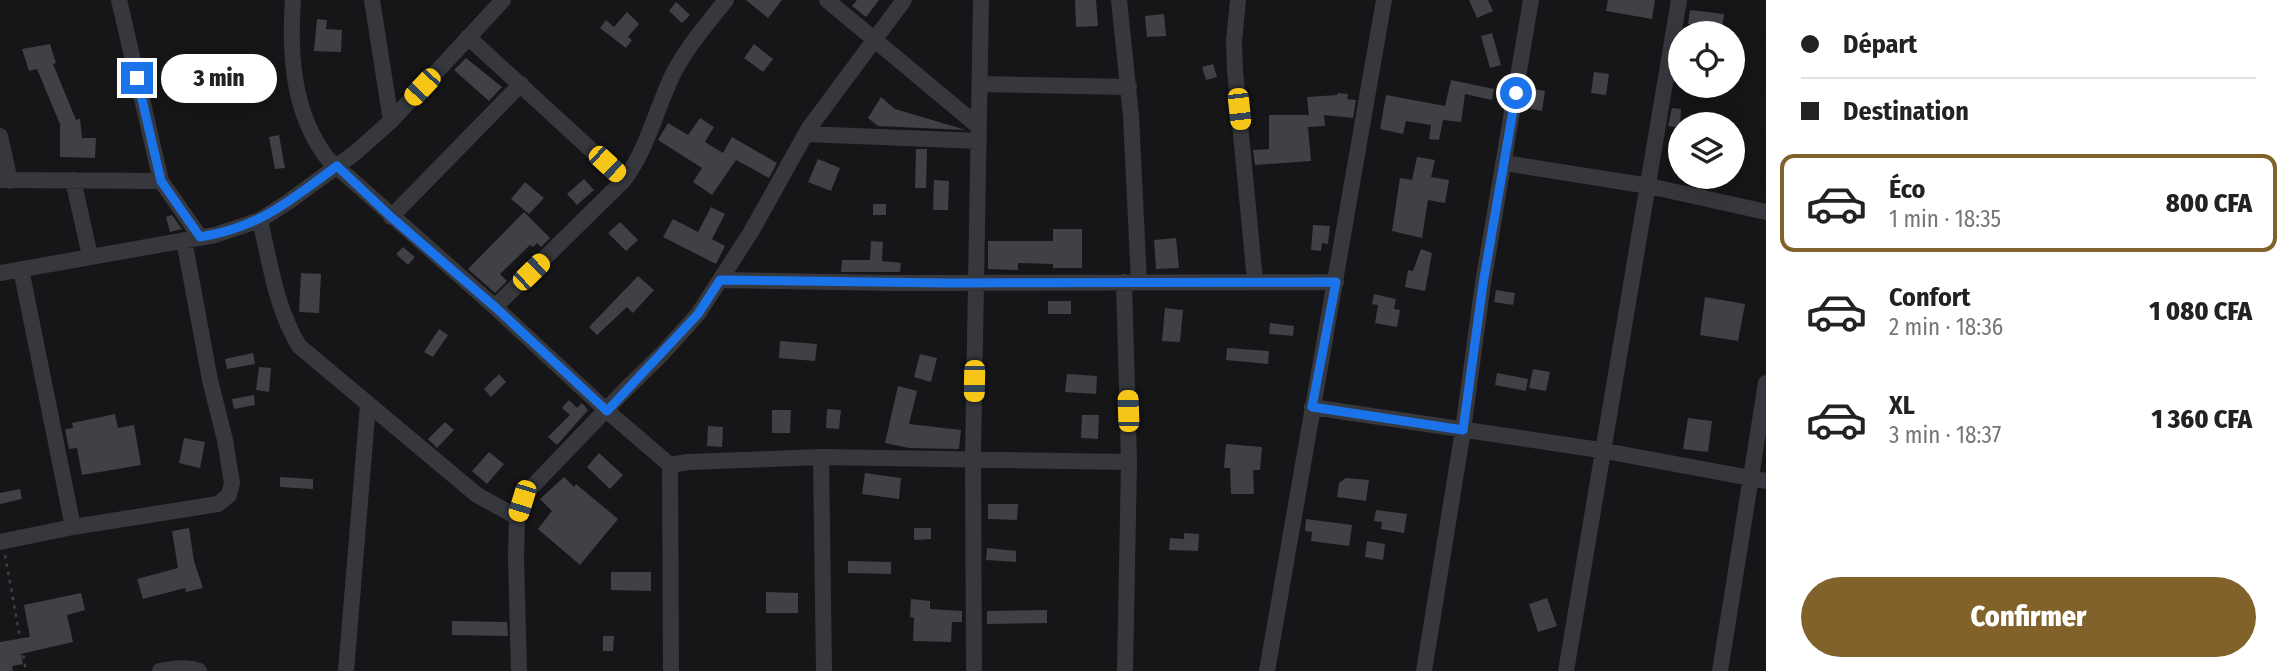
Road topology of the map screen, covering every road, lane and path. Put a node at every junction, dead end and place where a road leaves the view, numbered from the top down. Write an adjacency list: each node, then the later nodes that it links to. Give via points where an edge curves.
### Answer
1 (119, 0): 28 (street)
2 (293, 0): 24 (street, via 292,48 302,114 317,145)
3 (372, 0): 19 (street)
4 (503, 0): 14 (street)
5 (726, 0): 26 (street, via 683,55)
6 (827, 0): 15 (street)
7 (904, 0): 15 (street)
8 (981, 0): 17 (street)
9 (1119, 0): 18 (street)
10 (1238, 0): 38 (street, via 1235,71)
11 (1384, 0): 40 (street)
12 (1531, 0): 23 (street)
13 (1679, 0): 29 (street)
14 (468, 37): 16 (street); 19 (street)
15 (875, 40): 20 (street); 21 (street)
16 (521, 84): 26 (street); 31 (street)
17 (980, 84): 18 (street); 20 (street)
18 (1129, 88): 39 (street)
19 (391, 121): 24 (street)
20 (978, 133): 21 (street); 41 (street)
21 (806, 134): 37 (street)
22 (0, 136): 27 (street)
23 (1505, 163): 29 (street); 47 (street)
24 (337, 166): 31 (street); 32 (street)
25 (74, 180): 27 (street); 28 (street); 34 (street)
26 (624, 180): 42 (street)
27 (5, 181)
28 (161, 181): 33 (street)
29 (1649, 186): 30 (street); 48 (street)
30 (1766, 212)
31 (391, 217): 42 (street)
32 (260, 220): 33 (street); 44 (street, via 287,327 299,346)
33 (192, 238): 34 (street); 55 (street, via 210,380 232,483 229,495 218,504)
34 (90, 256): 35 (street)
35 (21, 269): 36 (street); 55 (street)
36 (0, 273)
37 (720, 280): 41 (street); 46 (street, via 698,314)
38 (1255, 281): 39 (street); 40 (street)
39 (1132, 282): 41 (street); 51 (street)
40 (1336, 282): 45 (street)
41 (976, 283): 50 (street)
42 (495, 307): 46 (street)
43 (1766, 383): 53 (street)
44 (368, 405): 54 (street, via 477,495); 60 (street)
45 (1312, 407): 47 (street); 66 (street)
46 (607, 411): 52 (street); 54 (street, via 530,490)
47 (1463, 430): 48 (street); 67 (street)
48 (1604, 451): 53 (street); 68 (street)
49 (821, 457): 50 (street); 52 (street); 63 (street)
50 (973, 460): 51 (street); 64 (street)
51 (1129, 462): 65 (street)
52 (670, 465): 62 (street)
53 (1758, 479): 69 (street)
54 (517, 517): 61 (street)
55 (73, 527): 56 (street)
56 (1, 541): 57 (path)
57 (26, 671)
58 (160, 671): 59 (street)
59 (200, 671)
60 (346, 671)
61 (519, 671)
62 (671, 671)
63 (824, 671)
64 (974, 671)
65 (1125, 671)
66 (1267, 671)
67 (1424, 671)
68 (1566, 671)
69 (1720, 671)

